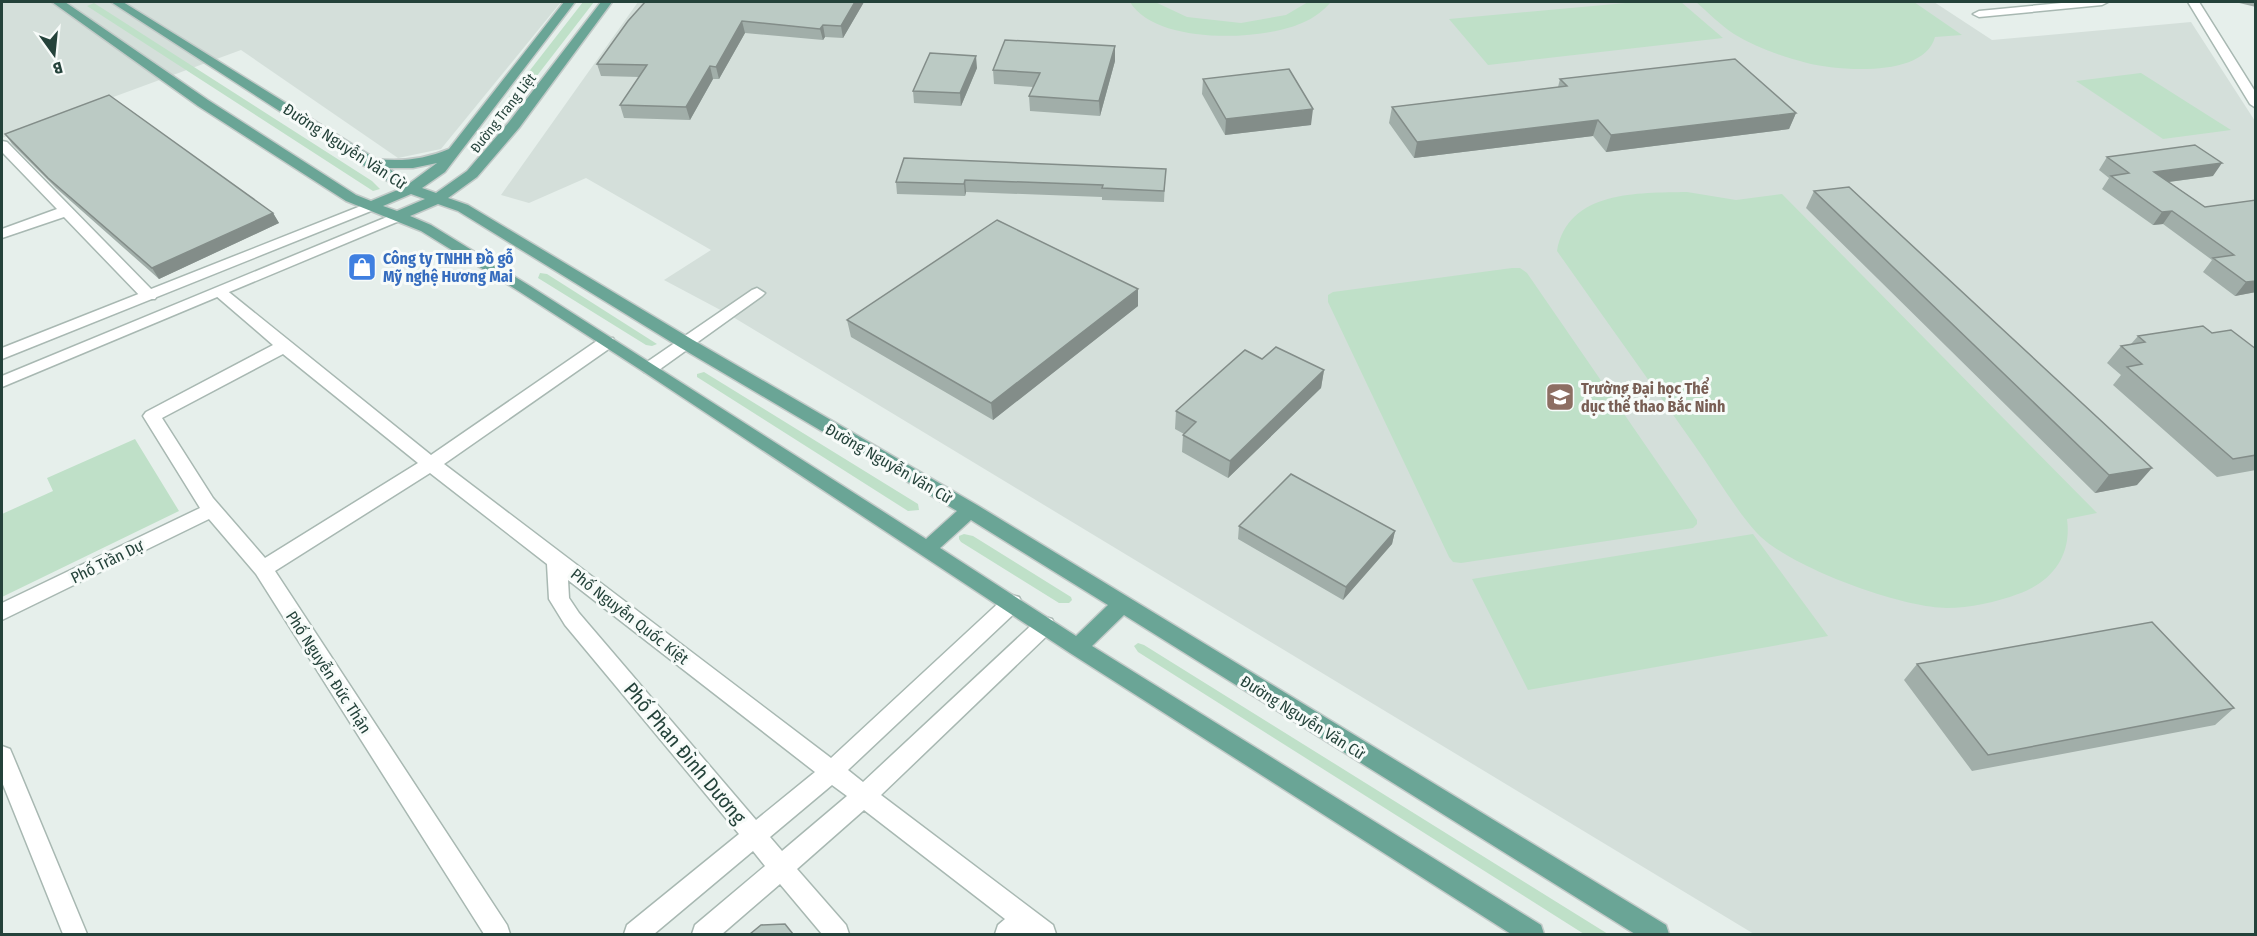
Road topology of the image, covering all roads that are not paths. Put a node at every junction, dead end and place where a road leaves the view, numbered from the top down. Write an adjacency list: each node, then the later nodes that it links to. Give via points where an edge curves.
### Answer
1 (62, 2): 16 (main road, Đường Nguyễn Văn Cừ, via 213,109 353,199)
2 (116, 2): 13 (main road, Đường Nguyễn Văn Cừ)
3 (570, 2): 12 (main road, Đường Trang Liệt)
4 (607, 2): 15 (main road, Đường Trang Liệt, via 483,163)
5 (2102, 2): 7 (street)
6 (2193, 2): 8 (street)
7 (1979, 14)
8 (2229, 62): 9 (street); 10 (street)
9 (2256, 77)
10 (2256, 105)
11 (2, 145): 17 (street)
12 (455, 149): 13 (main road, via 429,161); 14 (main road, Đường Trang Liệt, via 440,169)
13 (373, 163): 14 (main road, Đường Nguyễn Văn Cừ)
14 (411, 189): 15 (main road, Đường Nguyễn Văn Cừ); 16 (main road, Đường Trang Liệt)
15 (437, 199): 18 (main road, Đường Trang Liệt); 24 (main road, Đường Nguyễn Văn Cừ, via 463,208)
16 (371, 206): 18 (main road, Đường Nguyễn Văn Cừ); 22 (street)
17 (66, 211): 19 (street); 22 (street)
18 (399, 216): 20 (street); 23 (main road, Đường Nguyễn Văn Cừ, via 426,228)
19 (2, 234)
20 (220, 292): 25 (street, Phố Nguyễn Quốc Kiệt); 28 (street)
21 (756, 293): 24 (street)
22 (149, 296): 26 (street)
23 (607, 342): 27 (main road, Đường Nguyễn Văn Cừ); 29 (street)
24 (687, 344): 27 (street); 31 (main road, Đường Nguyễn Văn Cừ)
25 (285, 346): 29 (street, Phố Nguyễn Quốc Kiệt); 30 (street, Phố Nguyễn Đức Thận, via 152,416)
26 (2, 354)
27 (650, 368): 32 (main road, Đường Nguyễn Văn Cừ)
28 (2, 381)
29 (431, 464): 33 (street, Phố Nguyễn Quốc Kiệt); 34 (street)
30 (212, 510): 34 (street, Phố Nguyễn Đức Thận); 37 (street, Phố Trần Dự)
31 (970, 510): 32 (main road); 36 (main road, Đường Nguyễn Văn Cừ)
32 (928, 548): 35 (main road, Đường Nguyễn Văn Cừ)
33 (557, 561): 41 (street, Phố Nguyễn Quốc Kiệt); 43 (street, Phố Phan Đình Dương, via 560,599 572,619)
34 (263, 569): 47 (street, Phố Nguyễn Đức Thận)
35 (1012, 603): 38 (main road, Đường Nguyễn Văn Cừ); 41 (street)
36 (1121, 606): 39 (main road); 53 (main road, Đường Nguyễn Văn Cừ)
37 (2, 612)
38 (1044, 625): 39 (main road, Đường Nguyễn Văn Cừ); 42 (street)
39 (1077, 647): 52 (main road, Đường Nguyễn Văn Cừ)
40 (2, 756): 46 (street)
41 (832, 771): 42 (street, Phố Nguyễn Quốc Kiệt); 43 (street)
42 (864, 796): 44 (street); 45 (street, Phố Nguyễn Quốc Kiệt)
43 (755, 837): 44 (street, Phố Phan Đình Dương); 48 (street)
44 (781, 868): 49 (street); 50 (street, Phố Phan Đình Dương)
45 (1015, 926): 51 (street, Phố Nguyễn Quốc Kiệt)
46 (75, 934)
47 (498, 934)
48 (636, 934)
49 (704, 934)
50 (837, 934)
51 (1044, 934)
52 (1532, 934)
53 (1656, 934)

